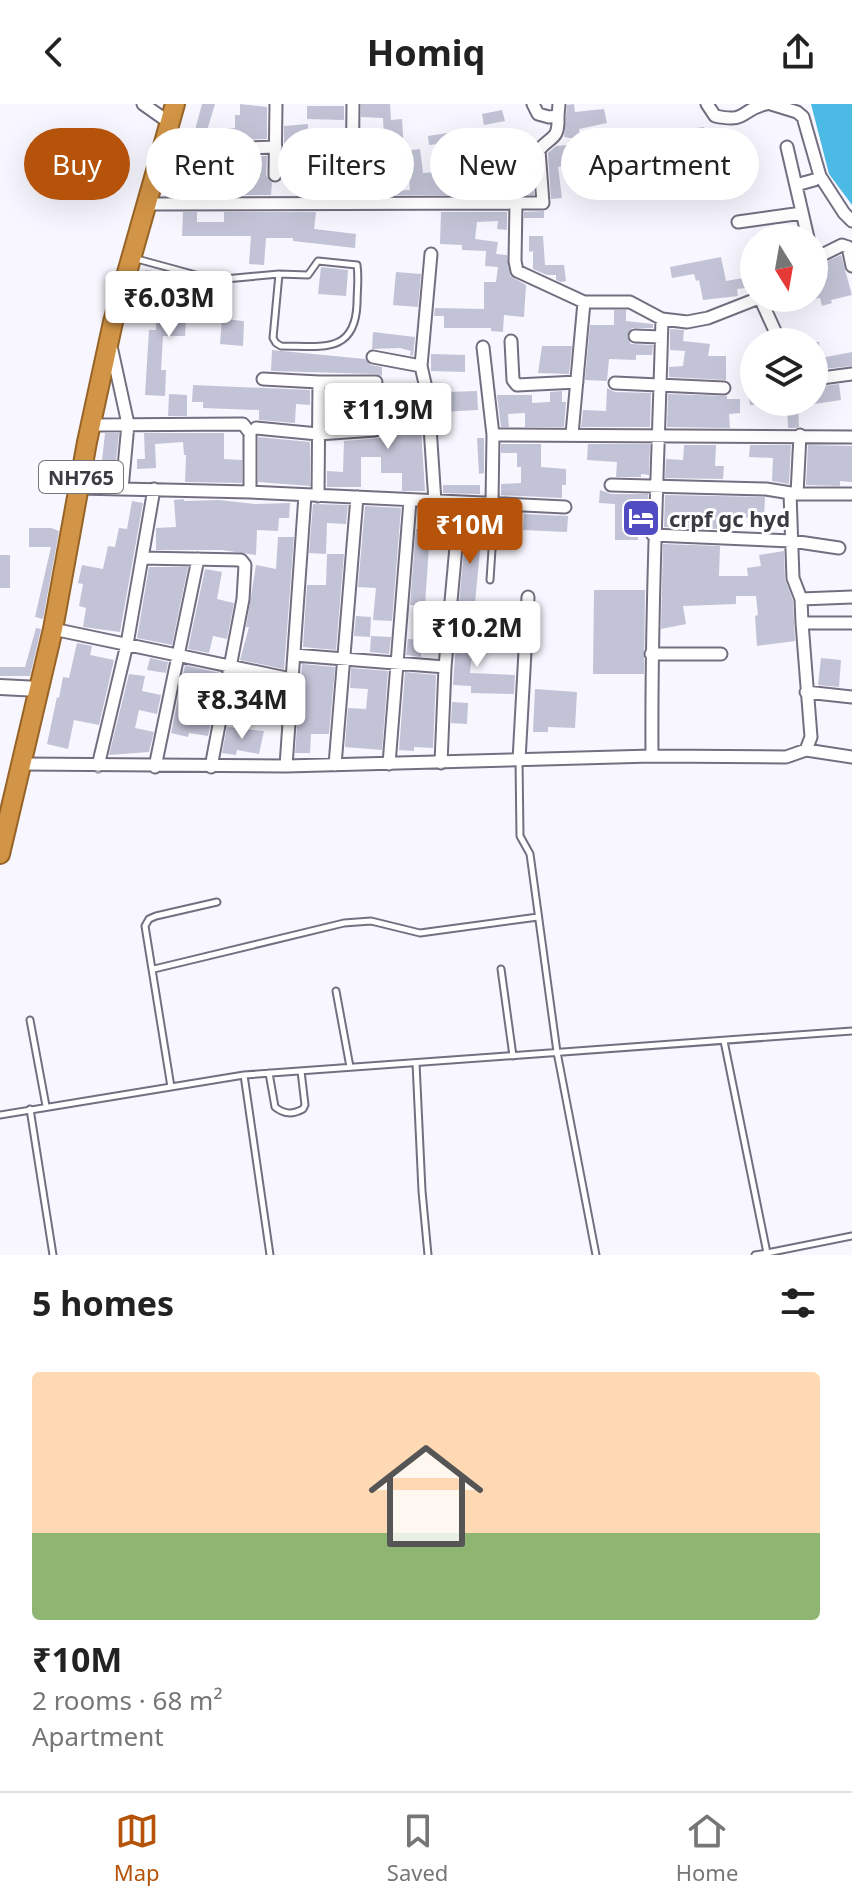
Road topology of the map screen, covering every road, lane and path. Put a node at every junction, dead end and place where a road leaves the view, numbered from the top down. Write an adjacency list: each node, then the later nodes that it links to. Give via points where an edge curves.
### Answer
1 (143, 104): 9 (street)
2 (175, 104): 9 (highway, NH765)
3 (276, 104): 11 (street)
4 (353, 104): 18 (street)
5 (533, 104): 8 (street, via 538,114 549,117)
6 (707, 104): 7 (street, via 715,116 731,119)
7 (769, 104): 22 (street, via 803,117 820,176)
8 (558, 110): 19 (street, via 554,138 539,154 543,203)
9 (170, 123): 10 (highway, NH765)
10 (169, 128)
11 (276, 147): 13 (street); 14 (street)
12 (787, 147): 16 (street)
13 (262, 148)
14 (275, 175)
15 (814, 180): 16 (street)
16 (796, 185): 21 (street)
17 (148, 200): 20 (highway, NH765)
18 (352, 203): 19 (street); 20 (street)
19 (516, 203): 31 (street, via 517,271)
20 (147, 204): 28 (highway, NH765)
21 (802, 213): 23 (street); 24 (street)
22 (852, 221)
23 (738, 222)
24 (805, 224)
25 (849, 241): 26 (street); 29 (street)
26 (828, 252)
27 (431, 254): 40 (street)
28 (132, 257): 30 (lane, via 214,280); 36 (highway, NH765)
29 (852, 266)
30 (279, 274): 30 (lane, via 308,275 318,261 357,265 351,333 328,346 276,343)
31 (584, 302): 33 (street, via 630,302); 46 (street)
32 (740, 306): 33 (street, via 697,322)
33 (662, 319): 35 (street)
34 (635, 336): 35 (street)
35 (661, 337): 48 (street)
36 (110, 338): 50 (street); 51 (highway, NH765)
37 (511, 341): 46 (street, via 517,385)
38 (483, 347): 57 (street)
39 (373, 357): 40 (street)
40 (421, 366): 71 (street)
41 (852, 374): 42 (street)
42 (828, 377)
43 (263, 379): 44 (street)
44 (319, 382): 45 (street); 54 (street)
45 (376, 382)
46 (577, 382): 55 (street)
47 (615, 383): 48 (street)
48 (660, 386): 49 (street); 56 (street)
49 (724, 388)
50 (128, 424): 51 (street); 63 (street); 65 (street, via 243,424 250,433)
51 (91, 425): 62 (highway, NH765)
52 (256, 428): 54 (street)
53 (375, 430): 54 (street)
54 (318, 434): 68 (street)
55 (572, 434): 56 (street); 57 (street)
56 (660, 434): 58 (street); 61 (street)
57 (493, 435): 73 (street)
58 (800, 435): 59 (street); 66 (street)
59 (852, 437)
60 (611, 485): 61 (street)
61 (656, 486): 66 (street); 75 (street)
62 (79, 488): 63 (street); 86 (highway, NH765)
63 (122, 489): 64 (street)
64 (154, 489): 65 (street); 78 (street)
65 (250, 492): 68 (street)
66 (794, 494): 67 (street); 76 (street)
67 (852, 494)
68 (312, 495): 69 (street); 91 (street)
69 (357, 497): 70 (street); 92 (street)
70 (410, 501): 71 (street); 93 (street)
71 (435, 502): 72 (street)
72 (460, 503): 73 (street); 95 (street)
73 (493, 503): 74 (street); 80 (lane)
74 (565, 507)
75 (653, 535): 76 (street); 88 (street)
76 (792, 541): 77 (street); 83 (street, via 793,578)
77 (839, 548)
78 (142, 558): 79 (street); 87 (street)
79 (198, 559): 90 (street); 94 (street, via 241,560 245,565)
80 (490, 580)
81 (528, 597): 104 (street)
82 (852, 597): 83 (street)
83 (801, 599): 84 (street)
84 (802, 623): 85 (street); 99 (street)
85 (852, 623)
86 (53, 629): 87 (street); 98 (highway, NH765)
87 (127, 644): 90 (street); 109 (street)
88 (651, 654): 89 (street); 102 (street)
89 (721, 654)
90 (179, 655): 94 (street); 111 (street)
91 (294, 655): 92 (street); 96 (street)
92 (343, 658): 93 (street); 108 (street)
93 (397, 663): 95 (street); 107 (street)
94 (232, 665): 96 (street); 112 (street)
95 (445, 667): 105 (street)
96 (291, 679): 110 (street)
97 (0, 687): 98 (street)
98 (39, 689): 106 (highway, NH765)
99 (806, 692): 100 (street); 101 (street, via 811,737)
100 (852, 697)
101 (806, 750): 102 (street, via 786,757); 103 (street)
102 (652, 756): 104 (street)
103 (852, 757)
104 (519, 760): 105 (street); 116 (lane, via 520,836 530,854)
105 (441, 763): 107 (street)
106 (23, 764): 109 (street); 113 (highway, NH765)
107 (389, 764): 108 (street)
108 (335, 765): 110 (street)
109 (98, 766): 111 (street)
110 (286, 766): 112 (street)
111 (155, 767): 112 (street)
112 (211, 767)
113 (6, 802): 114 (highway, NH765)
114 (0, 854)
115 (217, 902): 117 (lane, via 149,919 145,926)
116 (538, 917): 117 (lane, via 420,933 371,921 344,923); 123 (lane)
117 (154, 969): 130 (lane)
118 (501, 969): 124 (lane)
119 (336, 991): 126 (lane)
120 (30, 1020): 131 (lane)
121 (852, 1031): 122 (lane)
122 (724, 1041): 123 (lane); 135 (lane)
123 (557, 1052): 124 (lane); 139 (lane)
124 (513, 1056): 125 (lane)
125 (416, 1063): 126 (lane); 138 (lane)
126 (350, 1067): 127 (lane)
127 (301, 1071): 128 (lane); 128 (lane, via 305,1105 291,1113 275,1107)
128 (269, 1073): 129 (lane)
129 (244, 1075): 130 (lane); 137 (lane)
130 (171, 1087): 131 (lane)
131 (46, 1106): 132 (lane)
132 (30, 1109): 133 (lane); 136 (lane)
133 (0, 1115)
134 (852, 1236): 135 (lane)
135 (768, 1254): 140 (lane)
136 (53, 1255)
137 (270, 1255)
138 (428, 1255)
139 (596, 1255)
140 (755, 1255)

